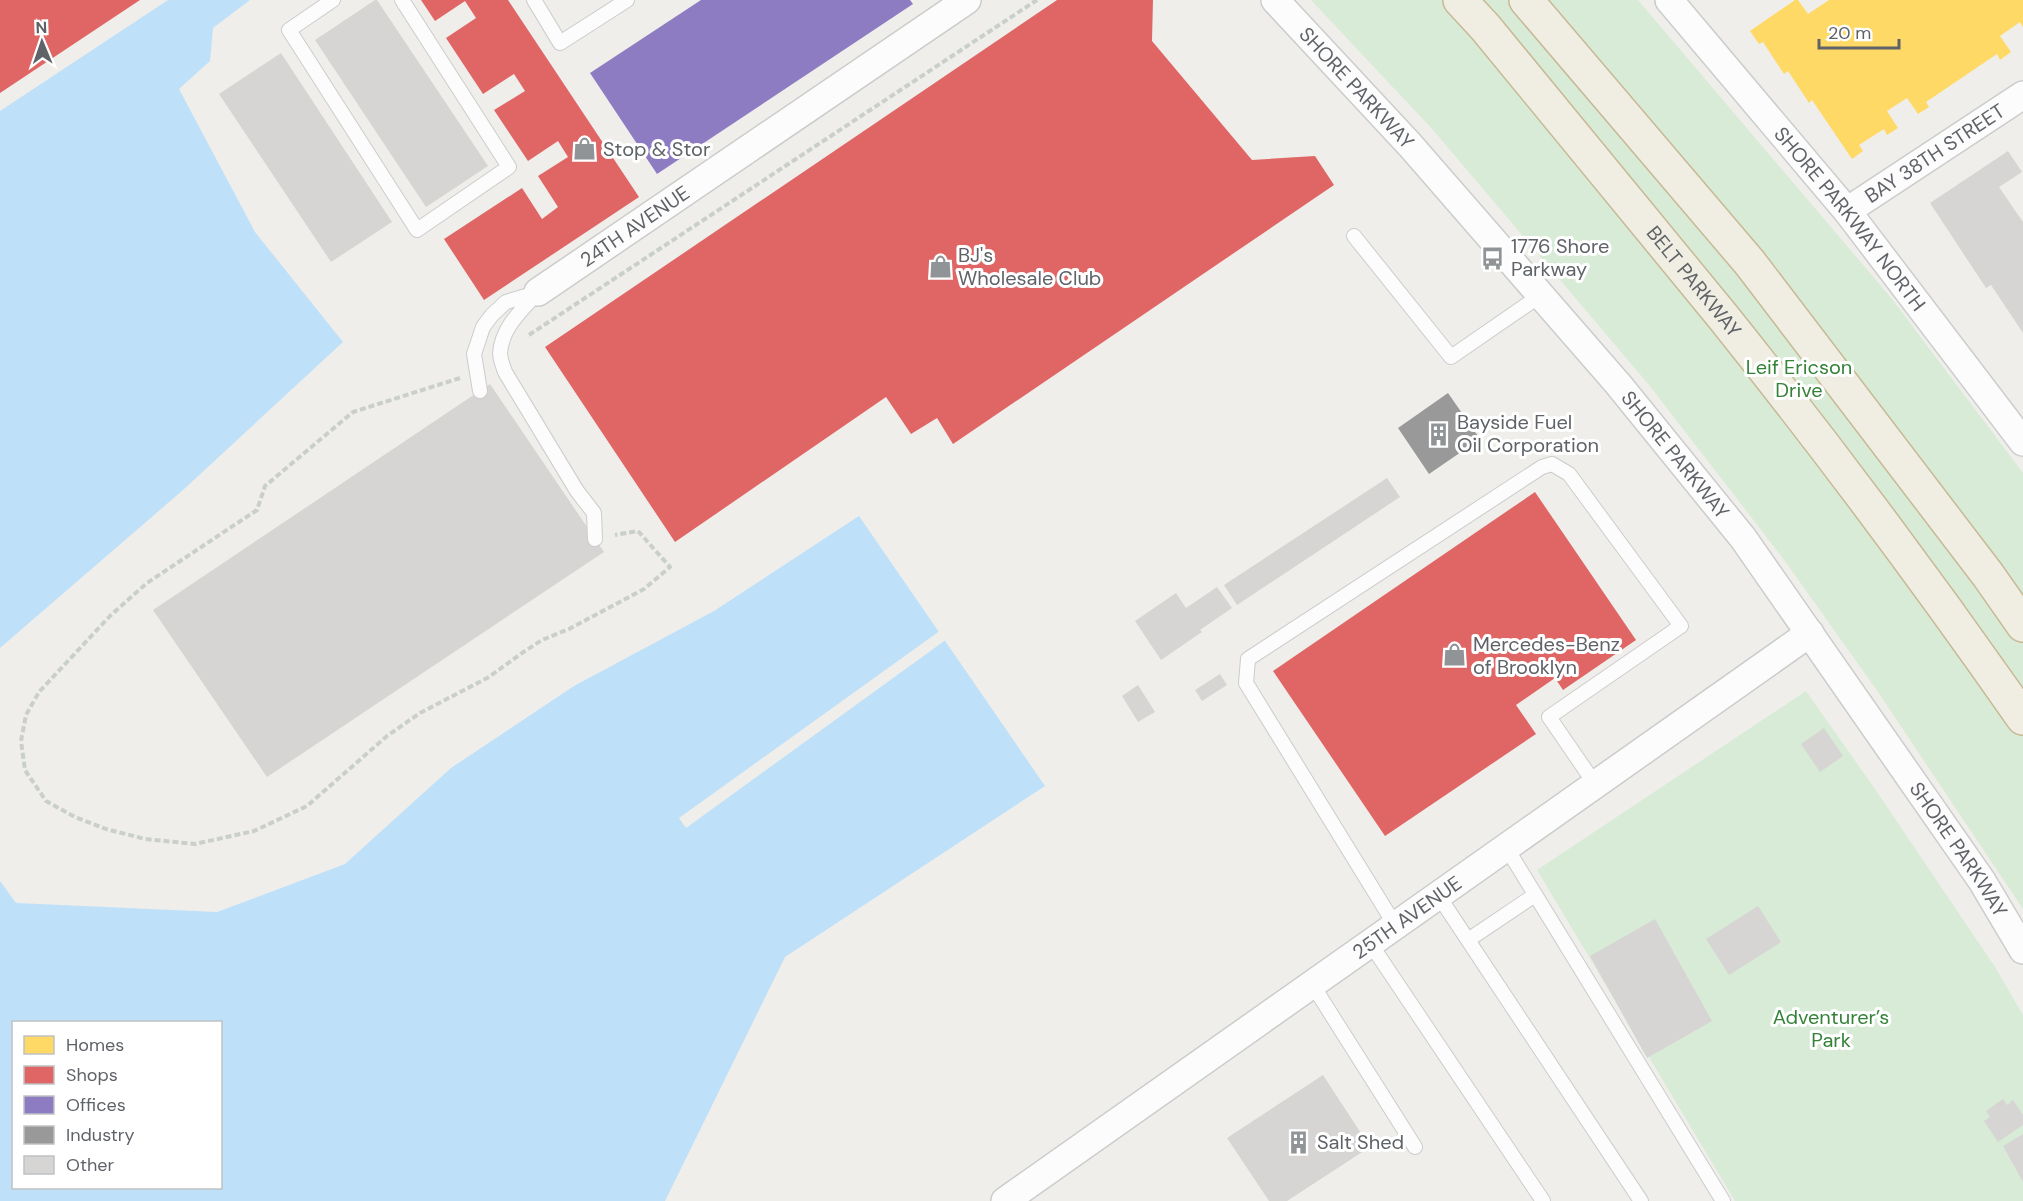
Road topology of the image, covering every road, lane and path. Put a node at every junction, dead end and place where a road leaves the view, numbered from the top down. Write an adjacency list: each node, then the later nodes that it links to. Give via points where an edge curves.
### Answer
1 (333, 0): 2 (lane, via 289,30 417,230 509,167)
2 (402, 0)
3 (534, 0): 4 (lane, via 560,43)
4 (627, 0)
5 (967, 0): 14 (street, 24TH AVENUE)
6 (1037, 0): 16 (path)
7 (1275, 0): 15 (street, SHORE PARKWAY, via 1410,145)
8 (1460, 0): 23 (highway, BELT PARKWAY, via 1725,320 1854,486)
9 (1526, 0): 21 (highway, via 1750,263)
10 (1669, 0): 12 (street, SHORE PARKWAY NORTH)
11 (2023, 95): 12 (street, BAY 38TH STREET)
12 (1847, 211): 19 (street, SHORE PARKWAY NORTH)
13 (1354, 236): 15 (lane, via 1451,357)
14 (538, 292): 18 (lane, via 506,303 483,327 474,354); 20 (lane, 24TH AVENUE, via 511,322 500,354 505,372 594,513)
15 (1541, 295): 22 (street, SHORE PARKWAY, via 1743,538)
16 (521, 340)
17 (466, 376): 20 (path, via 353,412 265,486 257,510 147,583 111,616 39,692 26,715 21,741 25,770 46,801 106,829 145,839 195,844 254,831 307,806 387,736 420,713 489,677 542,640 634,595 670,567 638,531)
18 (480, 392)
19 (2023, 442)
20 (595, 539)
21 (2023, 625)
22 (1810, 633): 24 (street, 25TH AVENUE); 31 (street, SHORE PARKWAY, via 1982,881)
23 (2023, 718)
24 (1595, 784): 25 (street, 25TH AVENUE); 28 (lane, via 1549,717 1681,626 1569,474 1552,464 1248,659 1246,682)
25 (1506, 847): 26 (street, 25TH AVENUE); 27 (lane)
26 (1438, 895): 28 (street, 25TH AVENUE); 29 (lane)
27 (1535, 895): 29 (lane); 37 (lane)
28 (1395, 925): 30 (street, 25TH AVENUE)
29 (1468, 940): 36 (lane)
30 (1370, 943): 32 (street, 25TH AVENUE); 35 (lane)
31 (2023, 950)
32 (1312, 984): 33 (lane); 34 (street, 25TH AVENUE)
33 (1415, 1147)
34 (1005, 1201)
35 (1543, 1201)
36 (1641, 1201)
37 (1723, 1201)

